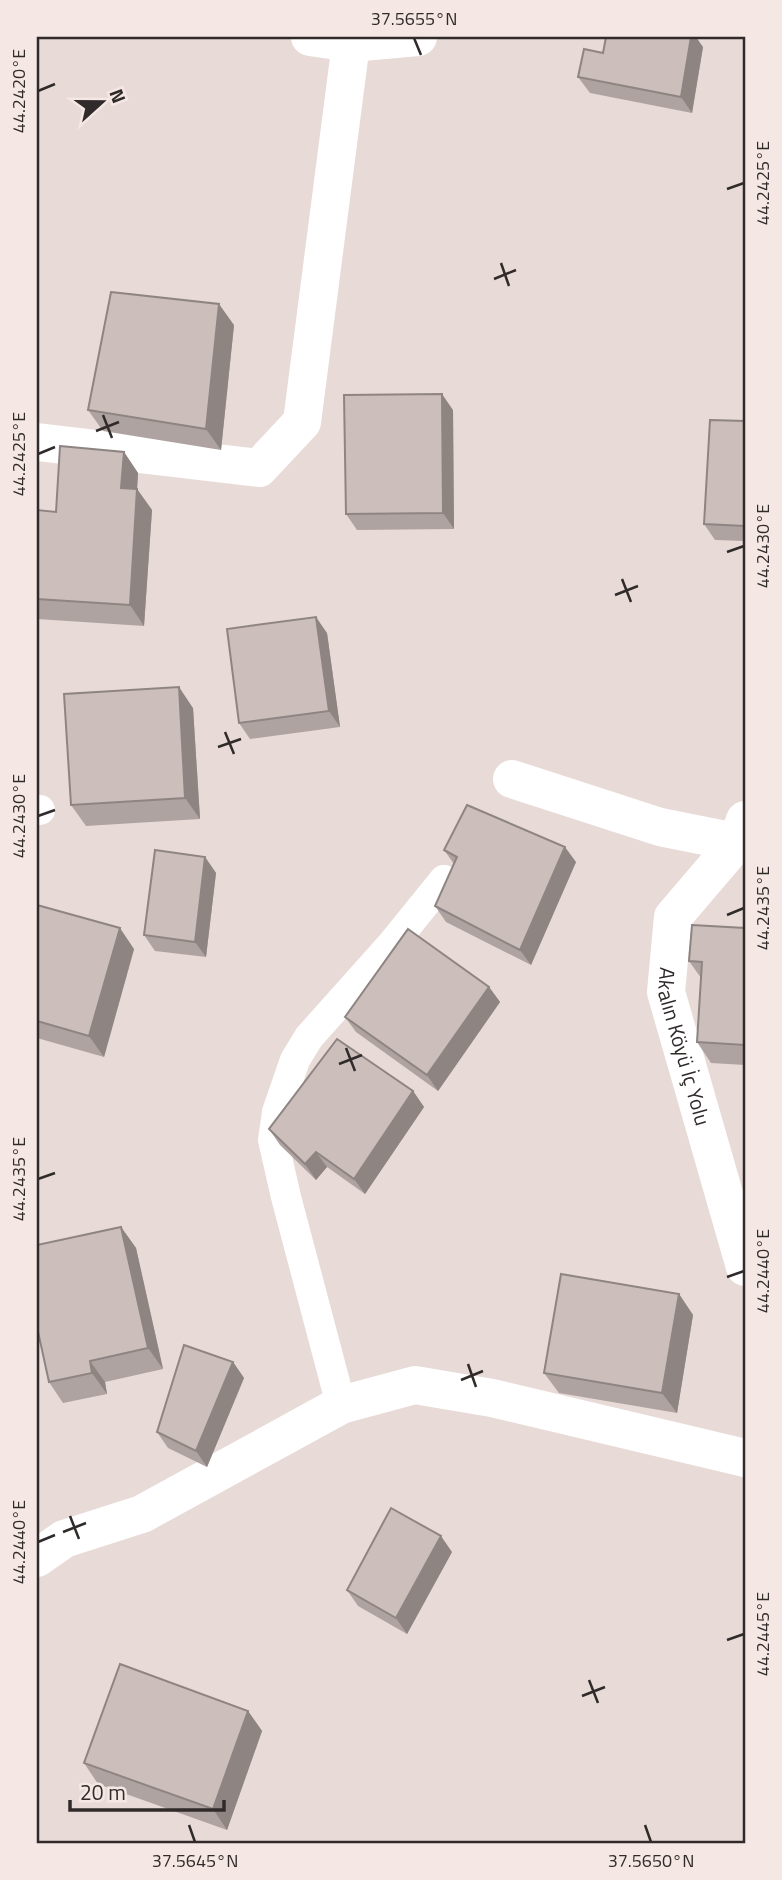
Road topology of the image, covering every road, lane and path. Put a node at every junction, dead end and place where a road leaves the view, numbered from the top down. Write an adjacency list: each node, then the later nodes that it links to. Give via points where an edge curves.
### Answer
1 (310, 37): 3 (street)
2 (418, 37): 3 (street)
3 (353, 40): 4 (street, via 302,422 259,468)
4 (37, 442)
5 (512, 779): 6 (street, Akalın Köyü İç Yolu, via 660,827)
6 (743, 835): 8 (street, Akalın Köyü İç Yolu, via 673,917 666,992)
7 (444, 880): 9 (lane, via 309,1037 295,1060 277,1112 273,1140)
8 (745, 1267)
9 (341, 1405): 10 (street, via 415,1385 492,1398); 11 (street, via 142,1514 64,1539)
10 (745, 1458)
11 (37, 1558)

